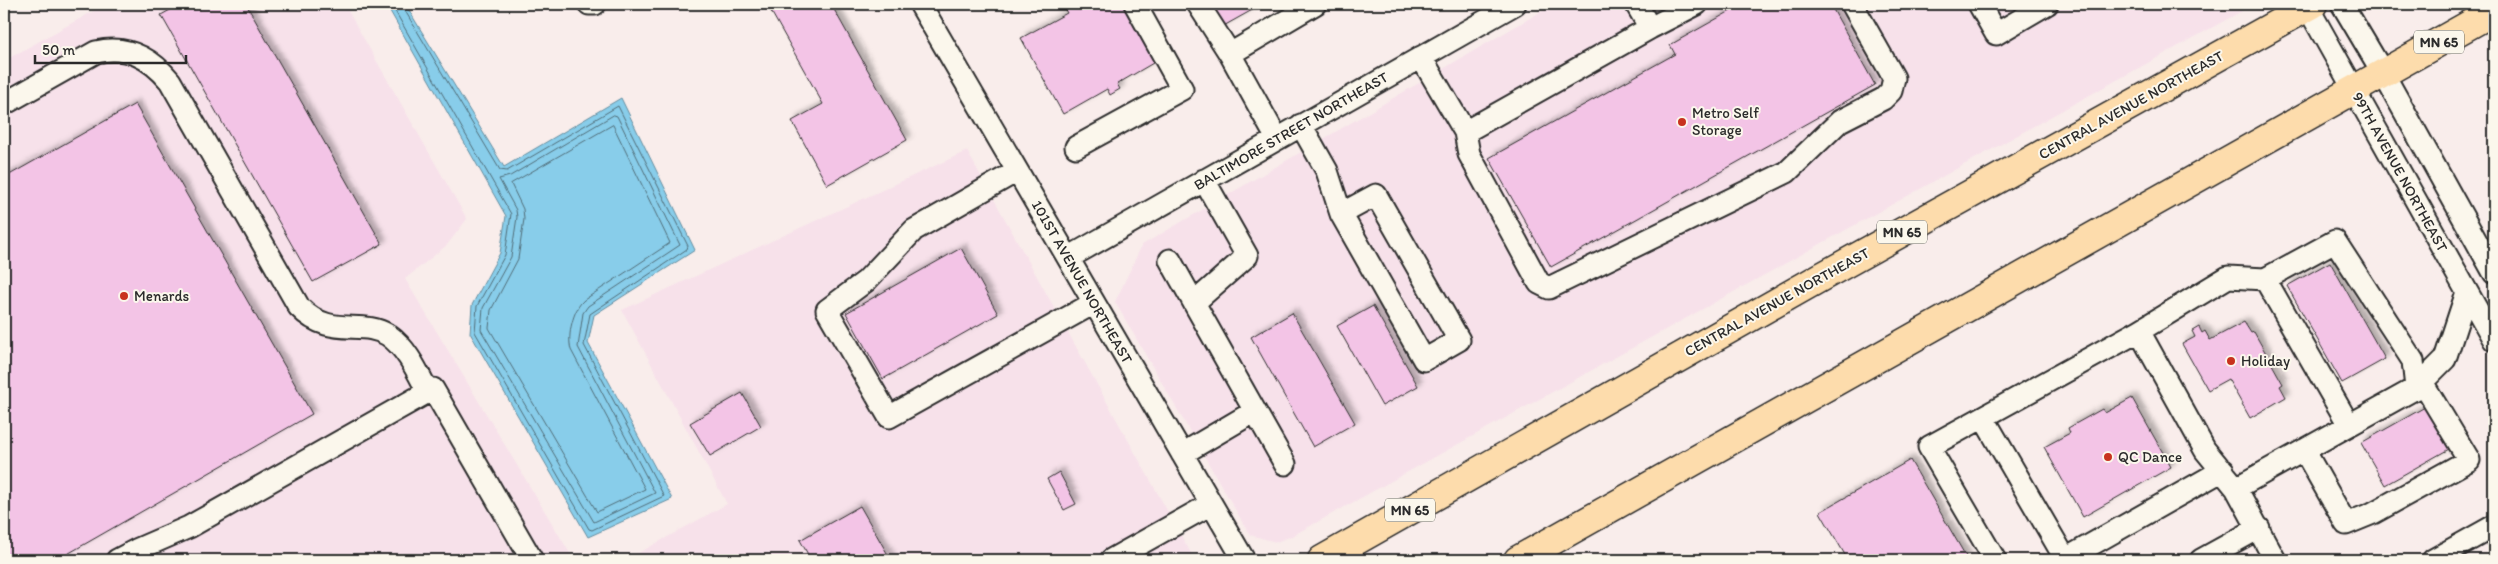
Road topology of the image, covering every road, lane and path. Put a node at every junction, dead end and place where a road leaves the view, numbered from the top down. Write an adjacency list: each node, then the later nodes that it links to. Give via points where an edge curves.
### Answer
1 (589, 4): 2 (street)
2 (595, 4)
3 (920, 4): 26 (street, 101ST AVENUE NORTHEAST)
4 (1136, 4): 25 (street, via 1182,89)
5 (1198, 4): 17 (street)
6 (1315, 4): 17 (street)
7 (1636, 4): 16 (street)
8 (1697, 4): 16 (street)
9 (1852, 4): 23 (street, via 1894,78 1891,91 1883,99 1840,121 1787,172 1549,288 1539,283 1470,154)
10 (1978, 4): 11 (street, via 1996,34)
11 (2048, 4)
12 (2342, 4): 19 (street)
13 (2308, 5): 20 (street, 99TH AVENUE NORTHEAST); 55 (highway, CENTRAL AVENUE NORTHEAST / MN 65)
14 (1503, 7): 18 (street, BALTIMORE STREET NORTHEAST)
15 (2494, 11): 19 (highway, MN 65)
16 (1650, 28): 23 (street)
17 (1230, 54): 24 (street)
18 (1421, 57): 22 (street, BALTIMORE STREET NORTHEAST); 23 (street)
19 (2384, 74): 20 (highway, MN 65); 31 (street)
20 (2354, 91): 33 (street, 99TH AVENUE NORTHEAST); 56 (highway, MN 65)
21 (4, 104): 39 (street, via 96,52 123,50 149,60 170,82 298,307 321,322 387,334 408,356)
22 (1301, 125): 24 (street, BALTIMORE STREET NORTHEAST); 28 (street, via 1327,171)
23 (1465, 132)
24 (1277, 139): 27 (street, BALTIMORE STREET NORTHEAST)
25 (1076, 147)
26 (1017, 171): 29 (street, 101ST AVENUE NORTHEAST); 34 (street, via 914,230 866,281 828,310 889,417)
27 (1204, 180): 29 (street, BALTIMORE STREET NORTHEAST); 35 (street, via 1247,256)
28 (1341, 214): 28 (street, via 1424,360 1459,340 1376,194)
29 (1068, 258): 34 (street, 101ST AVENUE NORTHEAST)
30 (1170, 260): 35 (street)
31 (2494, 273)
32 (2265, 279): 36 (street, via 2228,277); 38 (street, via 2335,241 2413,361); 42 (street)
33 (2467, 292): 37 (street, 99TH AVENUE NORTHEAST); 38 (street, via 2445,359)
34 (1094, 303): 44 (street, 101ST AVENUE NORTHEAST)
35 (1194, 303): 40 (street)
36 (2139, 331): 41 (street); 46 (street, via 2204,450)
37 (2494, 340)
38 (2419, 385): 42 (street); 43 (street, via 2469,460 2373,514 2346,524)
39 (428, 392): 51 (street, via 190,527); 52 (street, via 433,389)
40 (1255, 411): 44 (street); 45 (street)
41 (1983, 417): 57 (street, via 1929,447); 58 (street)
42 (2349, 425): 43 (street)
43 (2304, 450): 47 (street)
44 (1182, 454): 48 (street, 101ST AVENUE NORTHEAST)
45 (1285, 464)
46 (2223, 470): 47 (street); 58 (street)
47 (2236, 488): 50 (street)
48 (1211, 504): 53 (street); 54 (street, 101ST AVENUE NORTHEAST)
49 (2494, 526): 61 (street)
50 (2259, 528): 59 (street); 60 (street)
51 (117, 560)
52 (532, 560)
53 (1110, 560)
54 (1244, 560)
55 (1322, 560)
56 (1518, 560)
57 (1995, 560)
58 (2065, 560)
59 (2201, 560)
60 (2275, 560)
61 (2434, 560)

